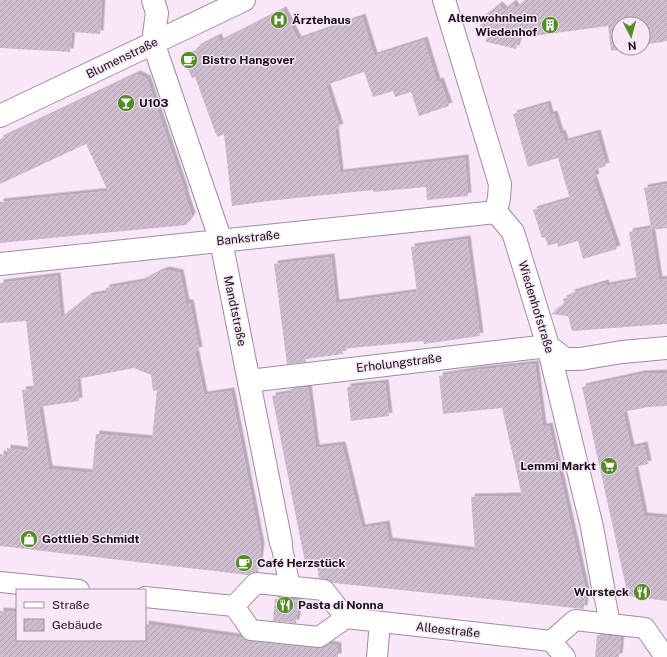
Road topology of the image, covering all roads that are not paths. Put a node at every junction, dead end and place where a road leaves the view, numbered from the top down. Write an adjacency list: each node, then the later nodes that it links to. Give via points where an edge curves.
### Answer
1 (153, 0): 4 (street, via 157,13)
2 (244, 0): 4 (street, Blumenstraße)
3 (444, 0): 6 (street, via 500,184)
4 (153, 42): 5 (street, Blumenstraße); 7 (street, Mandtstraße)
5 (0, 116)
6 (496, 212): 7 (street, Bankstraße); 9 (street, Wiedenhofstraße, via 513,232)
7 (221, 241): 8 (street, Bankstraße); 11 (street, Mandtstraße)
8 (0, 264)
9 (548, 346): 10 (street, via 565,359); 11 (street, Erholungstraße); 16 (street, Wiedenhofstraße, via 592,527)
10 (667, 348)
11 (249, 381): 12 (street, Mandtstraße)
12 (281, 543): 14 (street, Mandtstraße)
13 (0, 582): 15 (street)
14 (290, 587): 18 (street, via 256,583); 19 (street, via 324,590)
15 (69, 589)
16 (604, 594): 21 (street, Wiedenhofstraße)
17 (146, 597): 18 (street)
18 (234, 606): 19 (street, via 251,630 319,637)
19 (346, 618): 20 (street, Alleestraße)
20 (380, 622): 22 (street, Alleestraße); 24 (street)
21 (610, 624): 22 (street, via 576,620); 23 (street, via 645,628)
22 (551, 641): 25 (street)
23 (663, 655)
24 (377, 657)
25 (565, 657)

